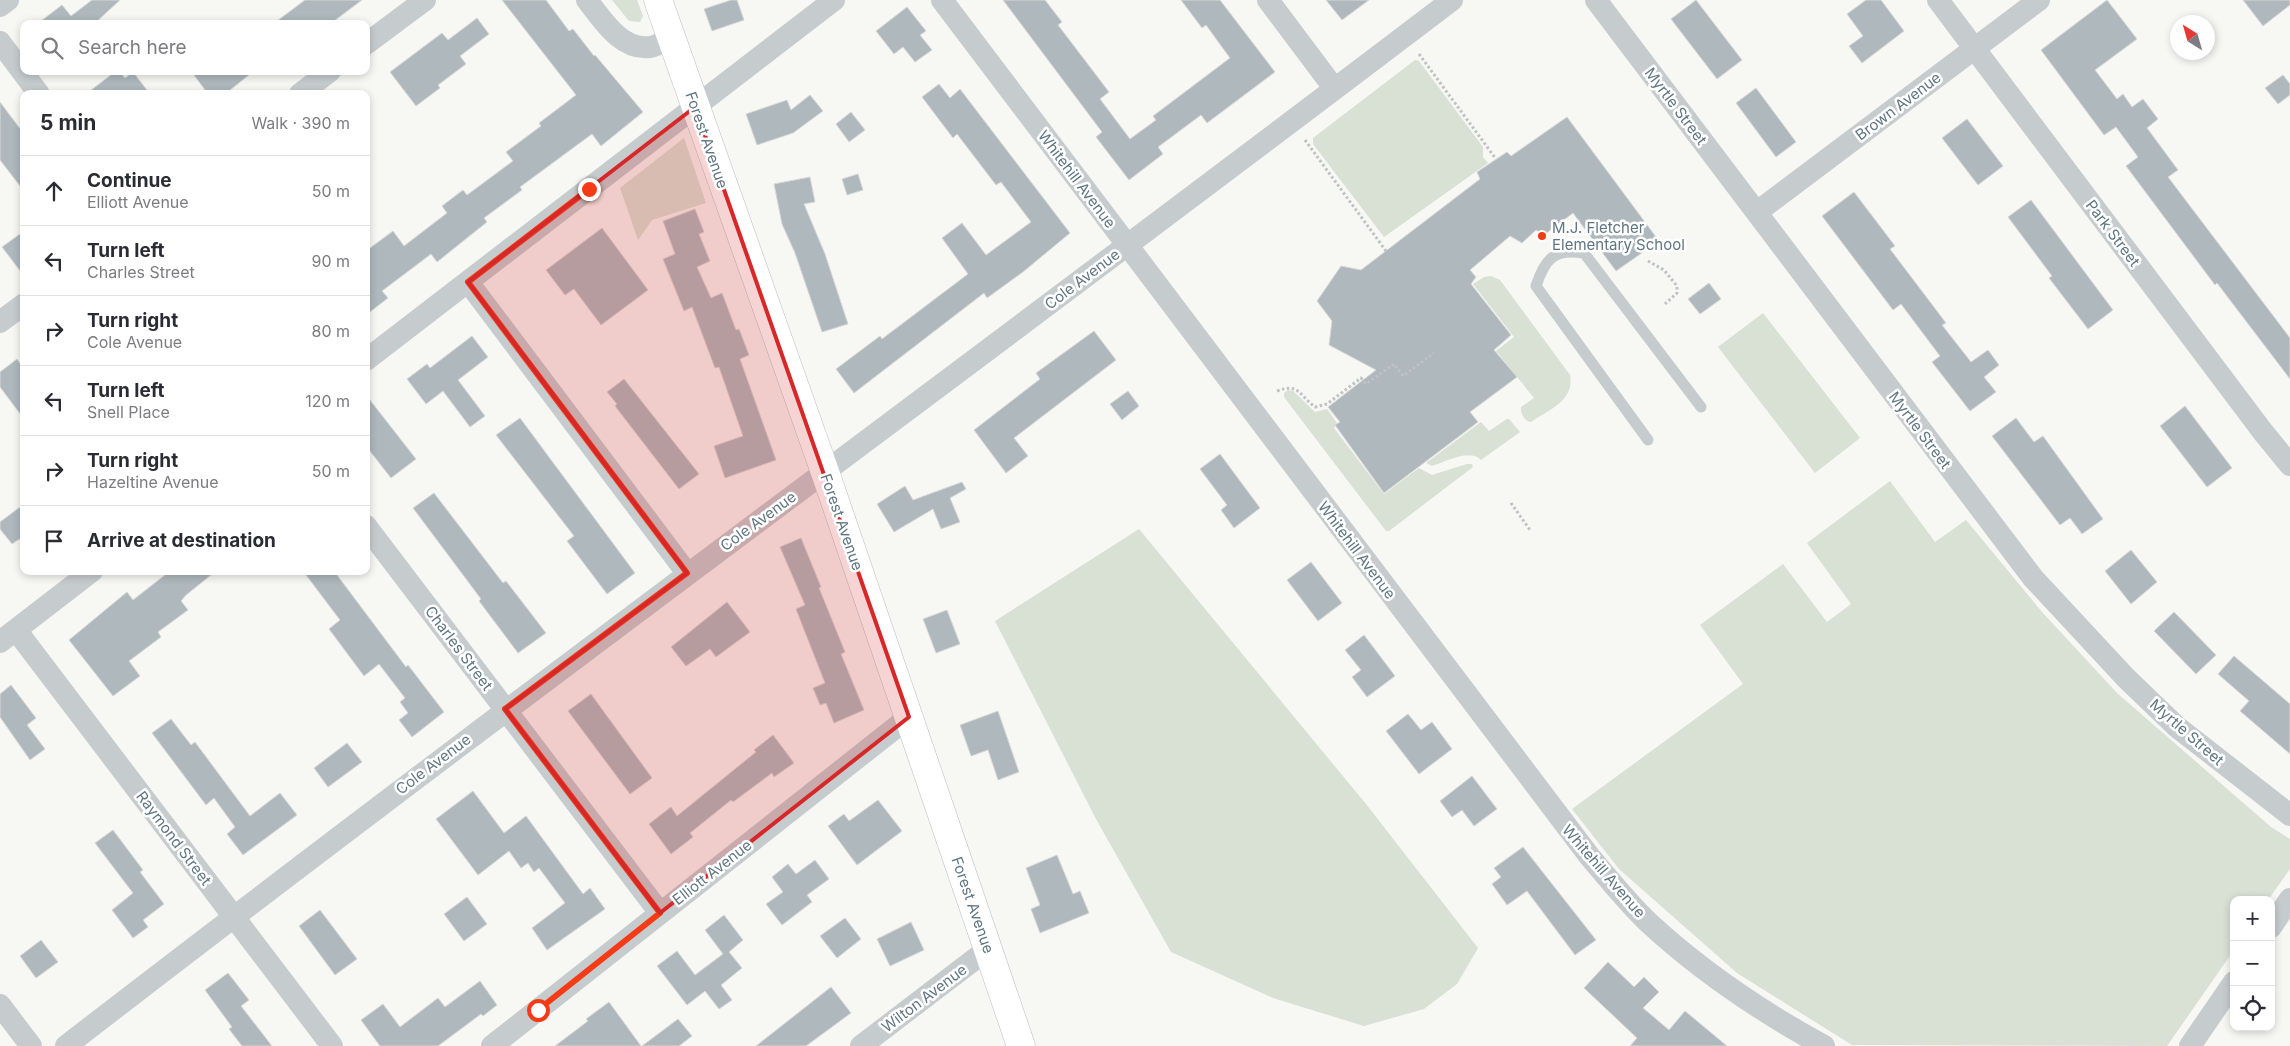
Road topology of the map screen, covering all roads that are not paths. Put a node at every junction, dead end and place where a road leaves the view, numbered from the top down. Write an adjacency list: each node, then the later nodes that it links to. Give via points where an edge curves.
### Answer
1 (8, 0): 12 (street)
2 (425, 0): 14 (street)
3 (587, 0): 13 (street, via 613,32 633,45 650,47)
4 (658, 0): 13 (main road, Forest Avenue)
5 (834, 0): 23 (street)
6 (942, 0): 25 (street, Whitehill Avenue)
7 (1268, 0): 20 (street)
8 (1452, 0): 20 (street, Cole Avenue)
9 (1596, 0): 24 (street, Myrtle Street)
10 (1938, 0): 16 (street, Park Street)
11 (2039, 0): 16 (street, Brown Avenue)
12 (0, 6)
13 (671, 38): 23 (main road, Forest Avenue)
14 (370, 41)
15 (0, 42): 17 (street)
16 (1974, 49): 24 (street, Brown Avenue); 32 (street, Park Street)
17 (20, 69)
18 (25, 75): 21 (street)
19 (325, 75): 22 (street)
20 (1334, 88): 25 (street, Cole Avenue)
21 (36, 90)
22 (305, 90)
23 (695, 107): 26 (street); 33 (main road, Forest Avenue)
24 (1757, 212): 40 (street, Myrtle Street, via 2033,578 2126,678 2177,727)
25 (1127, 246): 33 (street, Cole Avenue); 54 (street, Whitehill Avenue, via 1596,865 1648,922 1684,953 1762,1010)
26 (468, 282): 29 (street); 35 (street)
27 (20, 307): 28 (street)
28 (0, 322)
29 (370, 357)
30 (1701, 407): 31 (lane, via 1584,253 1567,250 1553,256 1542,268 1536,286)
31 (1648, 440)
32 (2290, 465)
33 (825, 472): 35 (street, Cole Avenue); 39 (main road, Forest Avenue)
34 (370, 531): 38 (street, Charles Street)
35 (687, 573): 38 (street, Cole Avenue)
36 (87, 575): 37 (street)
37 (8, 636): 43 (street, Raymond Street)
38 (505, 709): 42 (street, Charles Street); 43 (street, Cole Avenue)
39 (908, 717): 42 (street, Elliott Avenue); 45 (main road, Forest Avenue)
40 (2290, 815)
41 (2290, 899): 44 (street)
42 (660, 913): 51 (street, Elliott Avenue)
43 (233, 916): 49 (street, Cole Avenue); 50 (street, Raymond Street)
44 (2275, 921)
45 (988, 949): 52 (street, Wilton Avenue); 53 (main road, Forest Avenue)
46 (2231, 986): 55 (street)
47 (0, 1005): 48 (street)
48 (31, 1046)
49 (66, 1046)
50 (332, 1046)
51 (492, 1046)
52 (861, 1046)
53 (1021, 1046)
54 (1824, 1046)
55 (2190, 1046)

